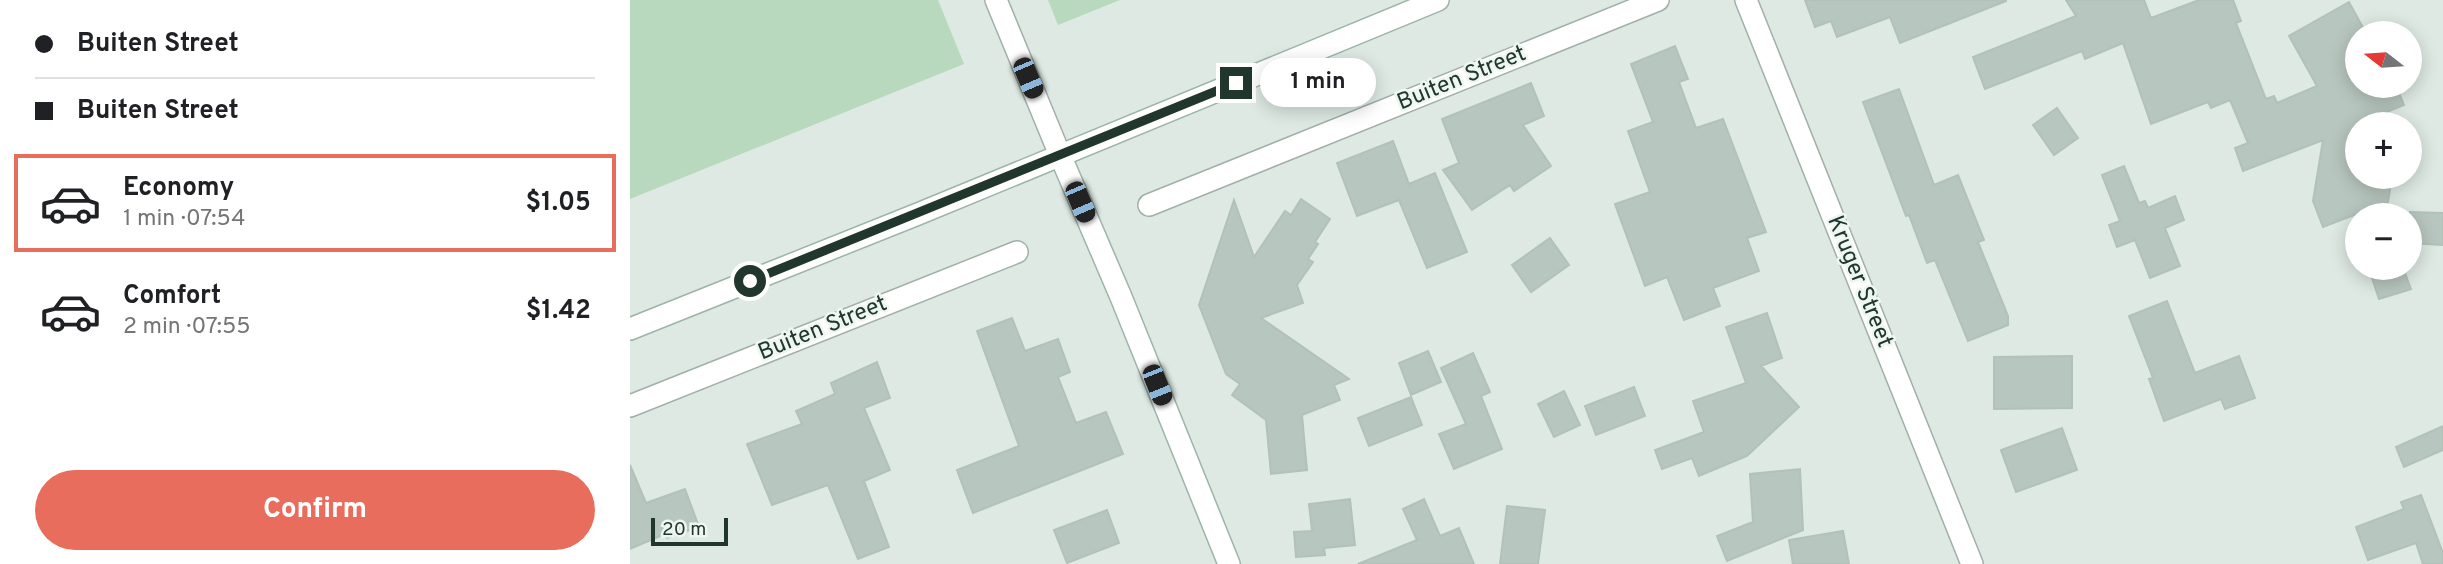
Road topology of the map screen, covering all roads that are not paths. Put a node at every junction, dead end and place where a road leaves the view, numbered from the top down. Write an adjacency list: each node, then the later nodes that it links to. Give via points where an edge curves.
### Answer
1 (996, 0): 5 (street)
2 (1438, 0): 5 (street)
3 (1658, 0): 6 (street, Buiten Street)
4 (1746, 0): 11 (street, Kruger Street)
5 (1060, 155): 8 (street); 10 (street)
6 (1149, 205)
7 (1017, 252): 9 (street, Buiten Street)
8 (630, 328)
9 (630, 406)
10 (1229, 564)
11 (1972, 564)

